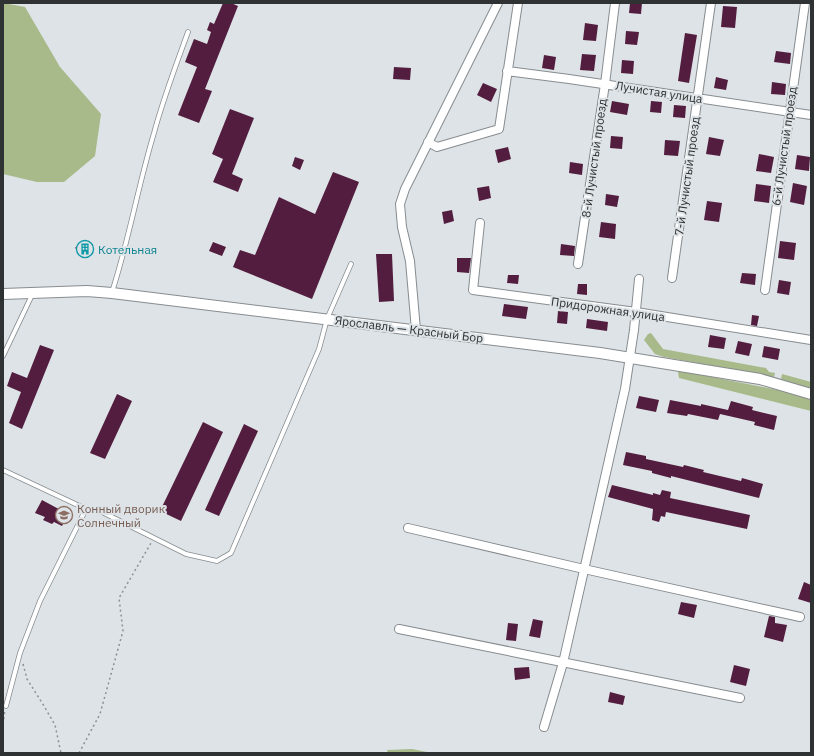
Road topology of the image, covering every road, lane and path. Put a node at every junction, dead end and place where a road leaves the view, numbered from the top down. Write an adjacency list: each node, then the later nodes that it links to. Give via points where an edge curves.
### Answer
1 (498, 3): 12 (street)
2 (518, 3): 7 (street)
3 (615, 3): 8 (street, 8-й Лучистый проезд)
4 (711, 3): 9 (street, 7-й Лучистый проезд)
5 (805, 3): 10 (street, 6-й Лучистый проезд)
6 (188, 32): 20 (lane, via 154,132)
7 (507, 71): 8 (street, Лучистая улица); 12 (street, via 499,129 437,147)
8 (605, 84): 9 (street, Лучистая улица); 15 (street, 8-й Лучистый проезд)
9 (698, 98): 10 (street, Лучистая улица); 16 (street, 7-й Лучистый проезд)
10 (789, 112): 11 (street, Лучистая улица); 18 (street, 6-й Лучистый проезд)
11 (811, 116)
12 (428, 142): 24 (street, via 400,204 402,227 410,261)
13 (480, 223): 22 (street, Придорожная улица, via 473,290)
14 (351, 264): 23 (lane)
15 (578, 264)
16 (672, 278)
17 (639, 279): 22 (street)
18 (765, 290)
19 (33, 293): 20 (street, Ярославль — Красный Бор); 21 (street, Ярославль — Красный Бор); 26 (lane)
20 (112, 293): 23 (street, Ярославль — Красный Бор)
21 (3, 294)
22 (636, 312): 25 (street, Придорожная улица); 27 (street)
23 (327, 319): 24 (street, Ярославль — Красный Бор); 32 (lane, via 319,349 231,554 217,561 186,554)
24 (416, 330): 27 (street, Ярославль — Красный Бор)
25 (811, 340)
26 (3, 356)
27 (630, 358): 28 (street, Ярославль — Красный Бор, via 760,379); 33 (street)
28 (811, 394)
29 (3, 470): 30 (lane)
30 (86, 509): 32 (lane, via 102,512); 36 (lane, via 40,601)
31 (408, 528): 33 (street)
32 (154, 538): 43 (path, via 119,598 124,631 100,714)
33 (584, 569): 34 (street); 37 (street)
34 (800, 617)
35 (399, 629): 37 (street)
36 (20, 653): 39 (lane); 42 (path, via 26,679 55,725)
37 (563, 663): 38 (street); 41 (street)
38 (740, 698)
39 (6, 706): 40 (path)
40 (3, 724)
41 (544, 727)
42 (61, 753)
43 (79, 753)

